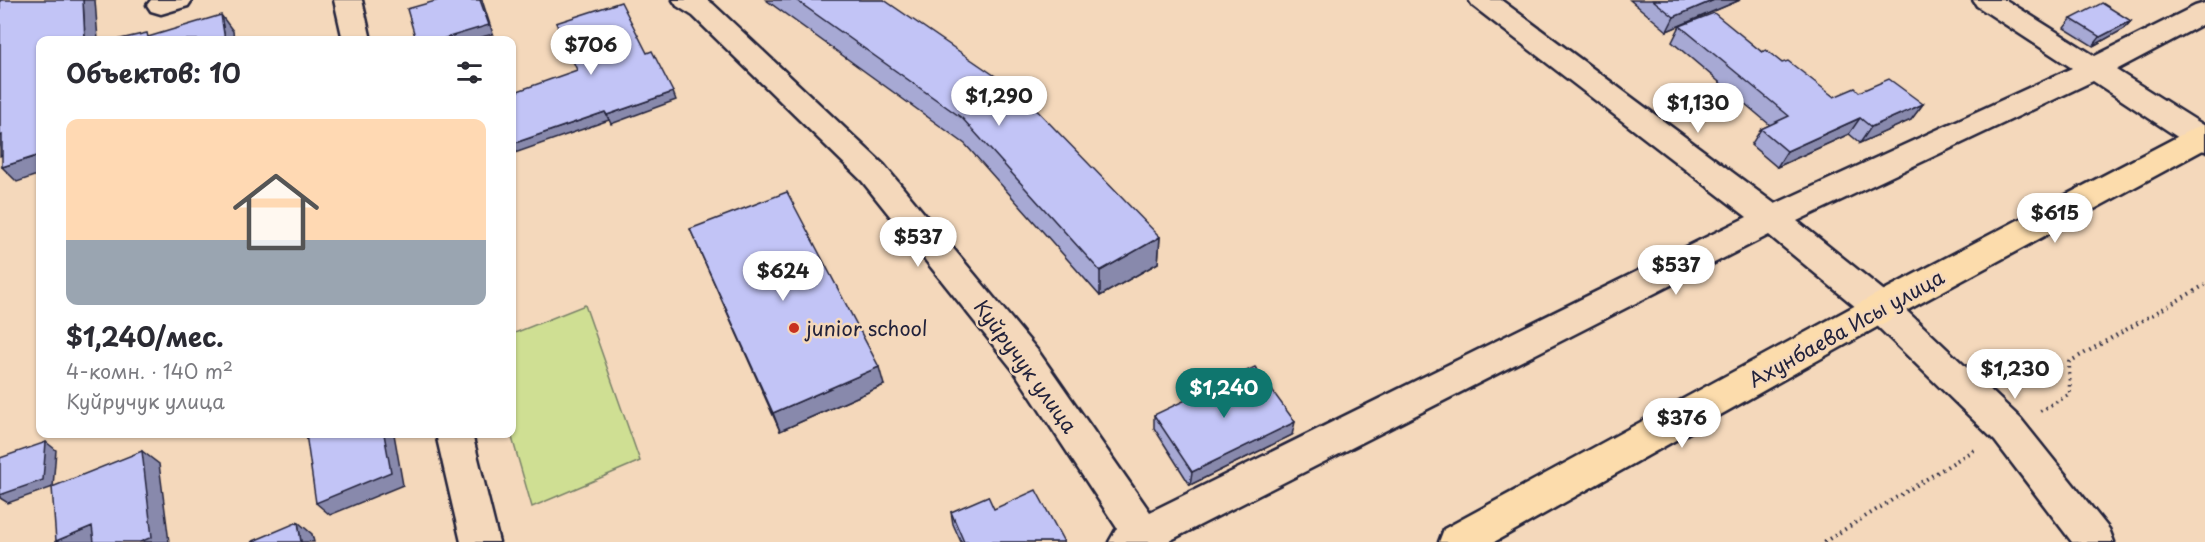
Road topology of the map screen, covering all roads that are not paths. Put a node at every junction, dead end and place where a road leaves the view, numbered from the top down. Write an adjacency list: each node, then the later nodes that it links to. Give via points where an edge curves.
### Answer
1 (348, 0): 6 (street)
2 (1483, 0): 9 (street)
3 (1986, 0): 7 (street)
4 (703, 3): 12 (street, Куйручук улица, via 873,173 1026,361)
5 (2205, 12): 7 (street)
6 (356, 36)
7 (2094, 69): 8 (street); 9 (street)
8 (2204, 138): 10 (main road, Ахунбаева Исы улица)
9 (1772, 219): 10 (street); 12 (street)
10 (1881, 308): 14 (main road, Ахунбаева Исы улица); 15 (street, via 2008,430)
11 (455, 438): 13 (street)
12 (1139, 539)
13 (480, 542)
14 (1458, 542)
15 (2095, 542)

